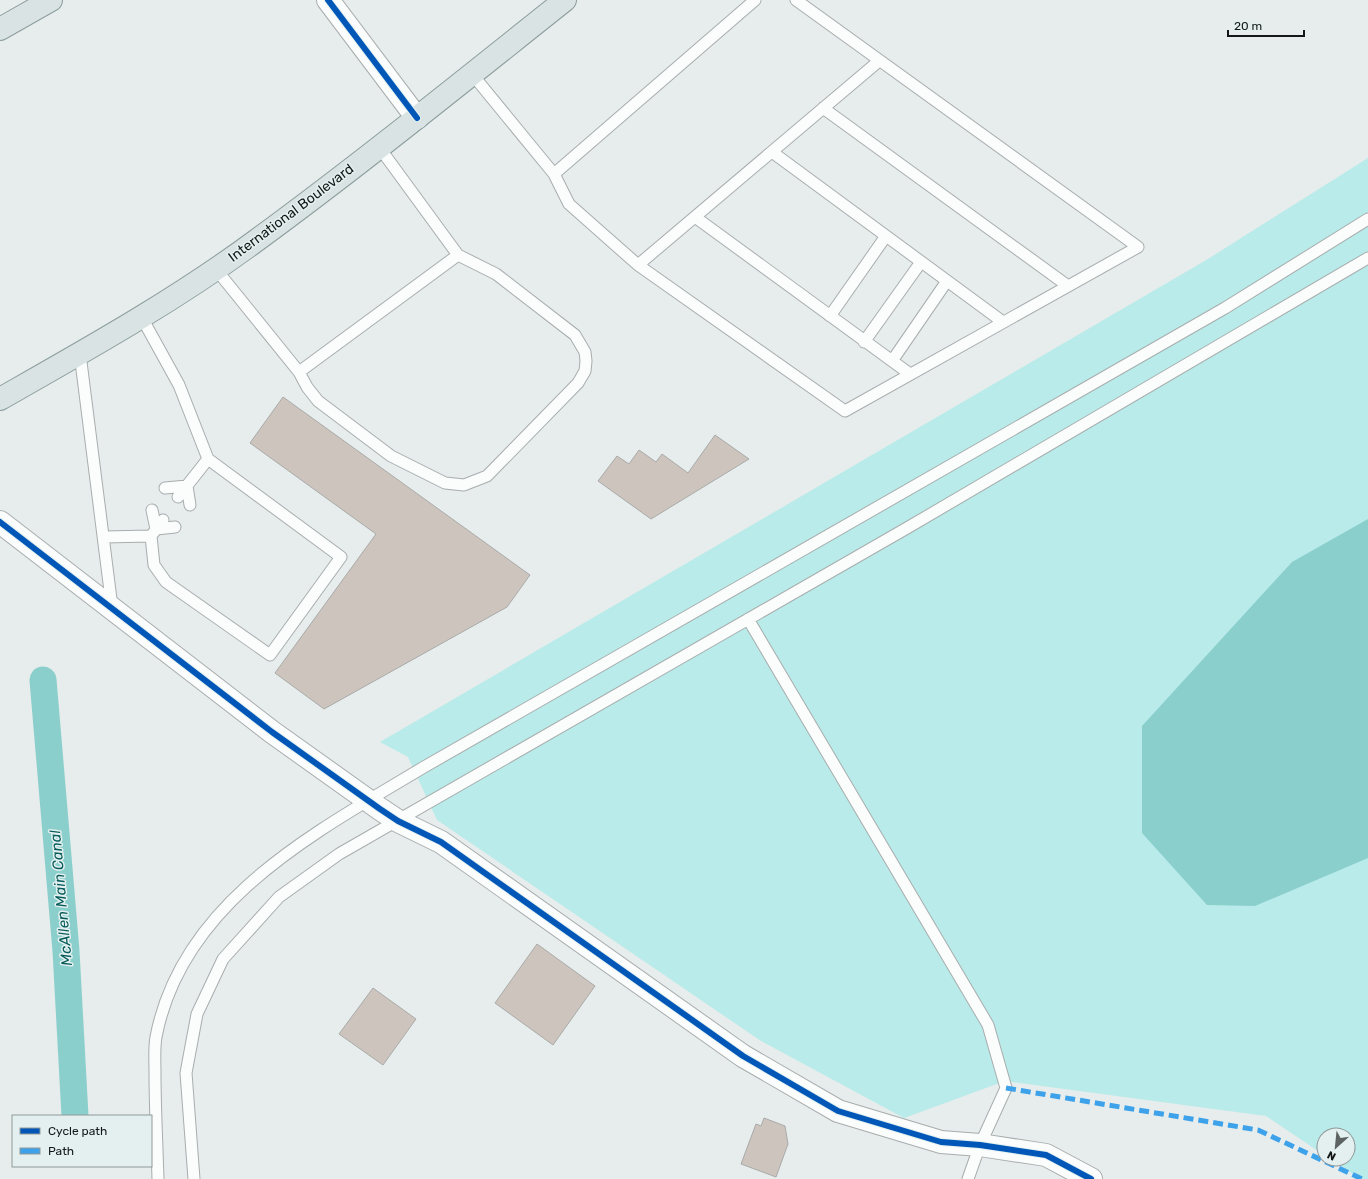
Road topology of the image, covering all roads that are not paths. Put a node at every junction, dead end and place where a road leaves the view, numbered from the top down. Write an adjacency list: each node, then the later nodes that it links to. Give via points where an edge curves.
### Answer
1 (51, 0): 6 (main road)
2 (328, 0): 10 (street)
3 (565, 0): 8 (main road, International Boulevard)
4 (755, 0): 13 (lane)
5 (796, 0): 7 (lane)
6 (0, 29)
7 (879, 60): 9 (lane); 23 (lane, via 1138,247)
8 (472, 74): 10 (main road, International Boulevard); 13 (lane)
9 (823, 108): 12 (lane); 23 (lane)
10 (417, 118): 11 (main road, International Boulevard)
11 (379, 147): 17 (lane); 21 (main road, International Boulevard, via 256,241)
12 (772, 152): 14 (lane); 16 (lane)
13 (554, 174): 20 (lane, via 569,204)
14 (695, 217): 20 (lane); 24 (lane)
15 (1368, 219): 46 (lane, via 1218,312)
16 (886, 236): 19 (lane); 24 (lane)
17 (458, 255): 30 (lane); 30 (lane, via 496,274 575,335 585,352 585,371 578,383 487,476 464,485 444,483 397,459 318,401)
18 (1368, 258): 45 (lane)
19 (921, 262): 22 (lane); 27 (lane)
20 (638, 265): 31 (lane, via 845,411)
21 (215, 268): 25 (main road, International Boulevard); 30 (lane)
22 (947, 281): 26 (lane); 29 (lane)
23 (1068, 286): 26 (lane)
24 (830, 316): 27 (lane)
25 (142, 318): 28 (main road, International Boulevard); 33 (lane, via 179,385)
26 (1003, 322): 31 (lane)
27 (864, 342): 29 (lane)
28 (80, 354): 32 (main road, International Boulevard); 43 (lane)
29 (892, 361): 31 (lane)
30 (298, 372)
31 (910, 374)
32 (0, 399)
33 (208, 459): 34 (lane); 42 (lane, via 341,557 270,655 166,582 154,565)
34 (186, 486): 35 (lane); 36 (lane); 37 (lane)
35 (165, 488)
36 (178, 497)
37 (190, 505)
38 (152, 510): 42 (lane)
39 (163, 520): 42 (lane)
40 (0, 522): 44 (street)
41 (175, 527): 42 (lane)
42 (154, 533): 43 (lane)
43 (104, 537): 44 (lane)
44 (112, 608): 46 (street, via 272,732)
45 (748, 619): 47 (lane); 48 (lane, via 988,1025 1006,1088)
46 (369, 800): 47 (street); 49 (lane, via 311,836 252,880 196,942 167,994 155,1038)
47 (398, 820): 48 (street, via 441,842 743,1056 838,1111 941,1142); 50 (lane, via 339,854 280,897 223,959 197,1014 186,1073)
48 (980, 1145): 51 (lane); 52 (street, via 1046,1155)
49 (158, 1179)
50 (194, 1179)
51 (968, 1179)
52 (1091, 1179)

